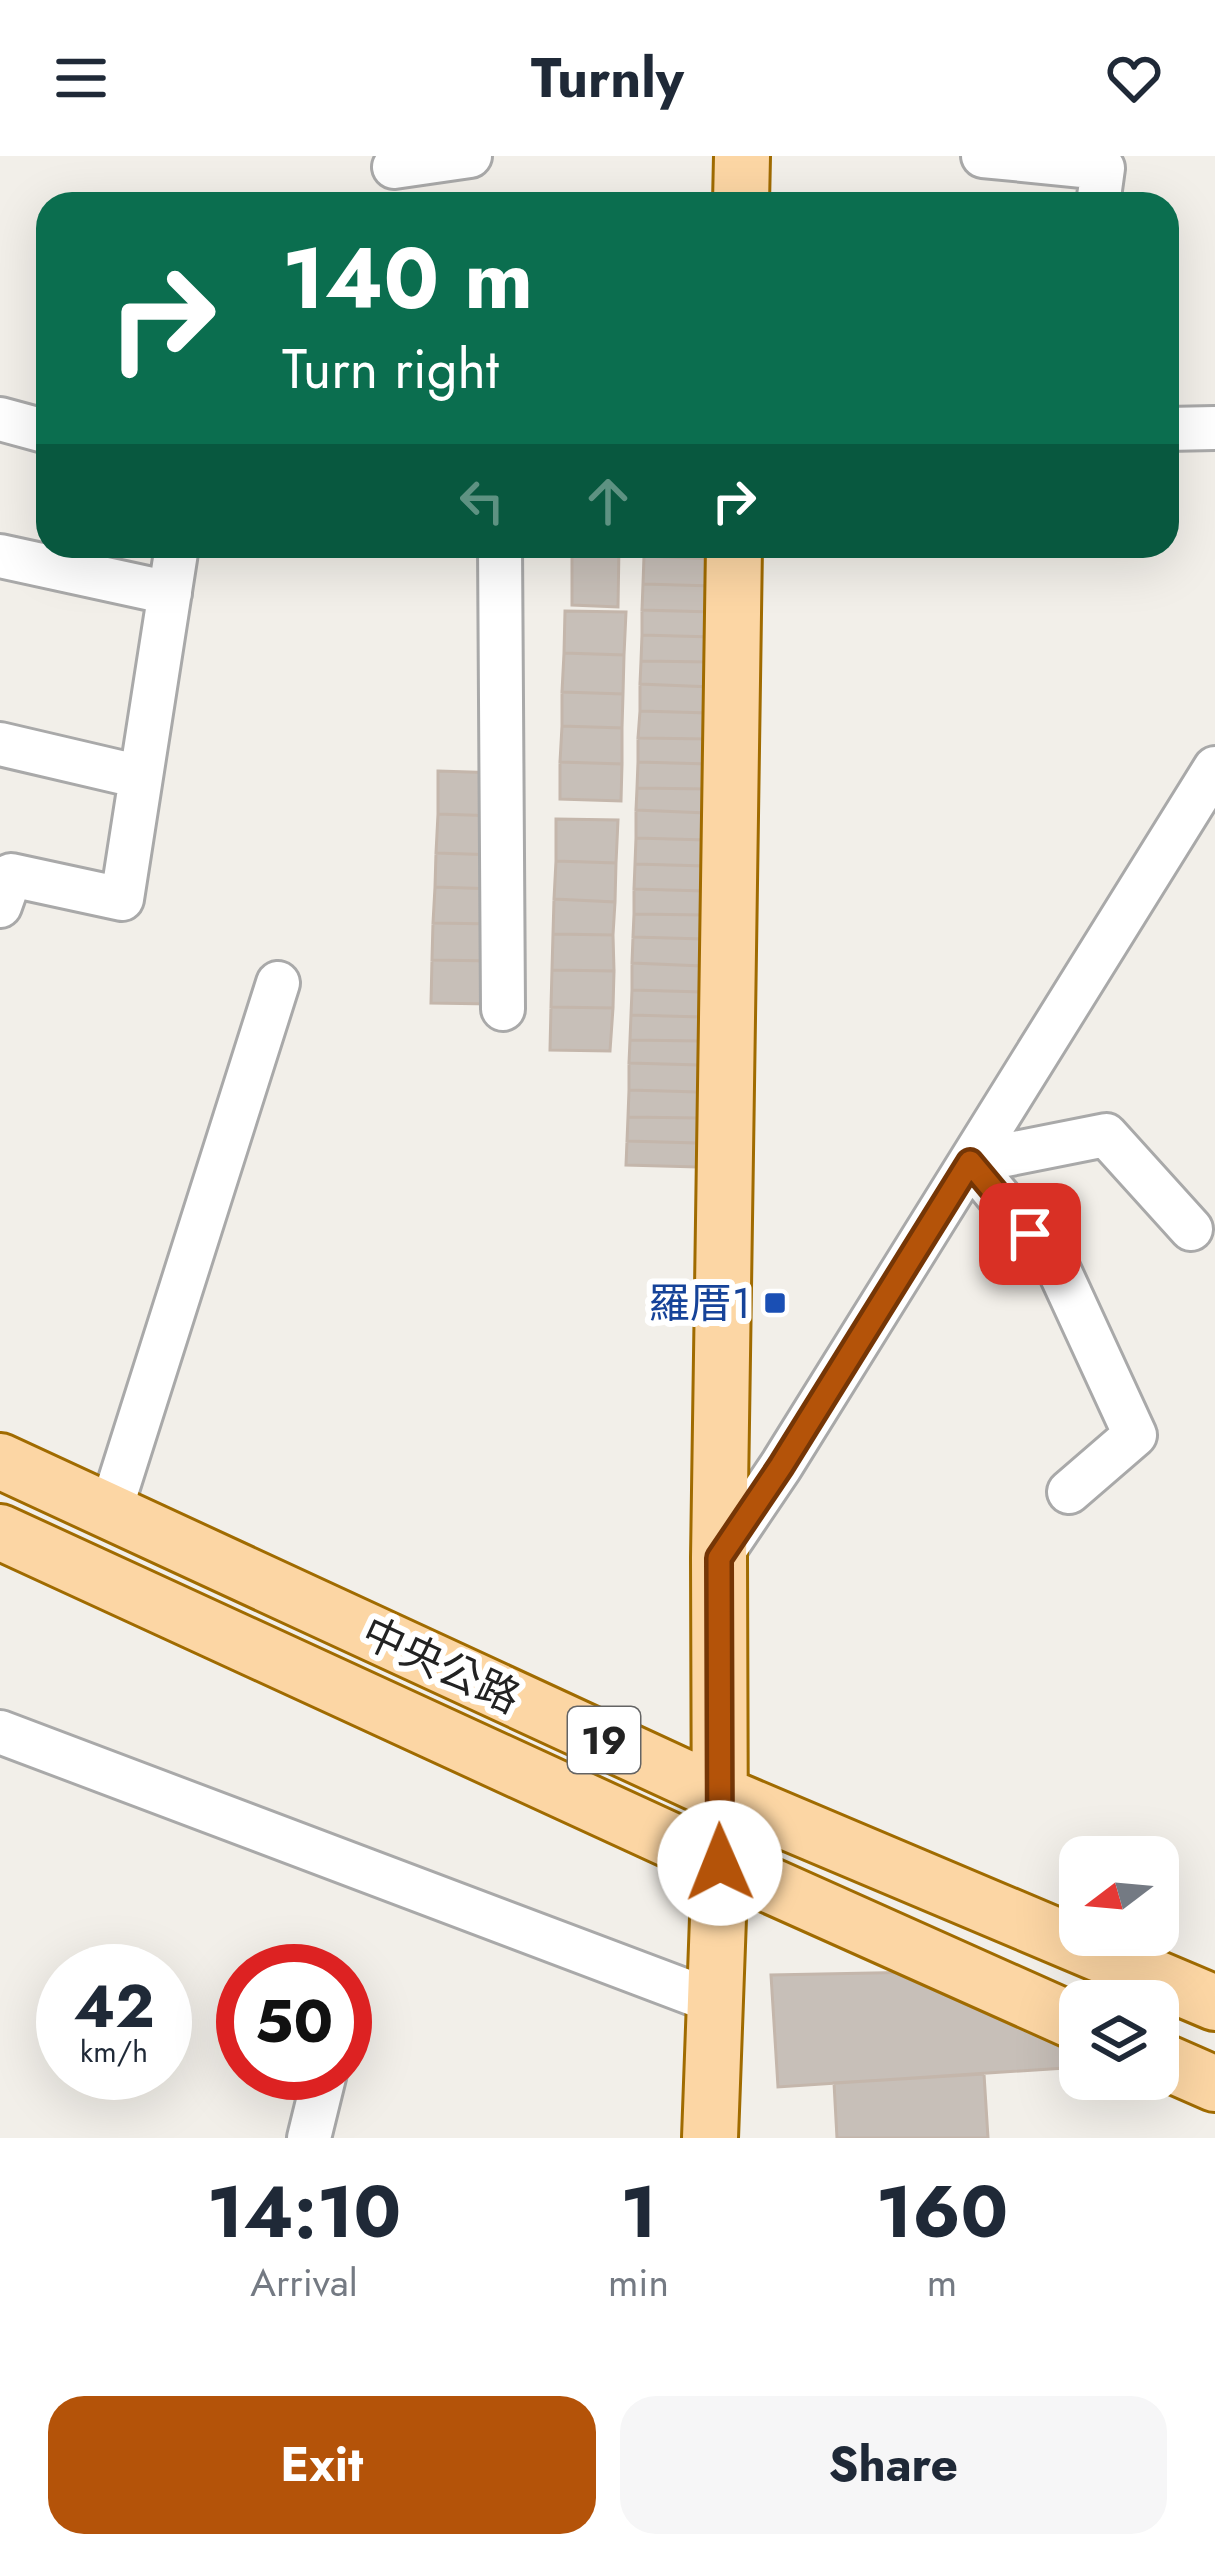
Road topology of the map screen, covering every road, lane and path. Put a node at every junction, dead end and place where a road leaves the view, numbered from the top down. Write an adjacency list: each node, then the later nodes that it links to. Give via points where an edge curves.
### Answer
1 (470, 156): 4 (street)
2 (742, 156): 5 (main road)
3 (982, 156): 6 (street, via 1103,168)
4 (394, 167)
5 (741, 192)
6 (1100, 192)
7 (0, 419): 9 (street)
8 (1215, 428): 10 (street)
9 (36, 429)
10 (1179, 429)
11 (0, 556): 15 (street)
12 (175, 558): 15 (street)
13 (500, 558): 21 (street)
14 (734, 558): 28 (main road)
15 (170, 593): 18 (street)
16 (0, 744): 18 (street)
17 (1215, 768): 22 (street)
18 (141, 777): 19 (street, via 122,899 10,874)
19 (0, 906)
20 (278, 983): 26 (street)
21 (503, 1009)
22 (970, 1162): 23 (street, via 1106,1136); 25 (street, via 1059,1270 1135,1435); 28 (street)
23 (1191, 1229)
24 (0, 1461): 26 (main road, 中央公路 / 19)
25 (1069, 1492)
26 (110, 1512): 30 (main road, 中央公路 / 19)
27 (0, 1532): 31 (main road, 中央公路 / 19)
28 (719, 1558): 30 (main road)
29 (0, 1732): 32 (street)
30 (718, 1793): 31 (main road); 33 (main road, 中央公路 / 19)
31 (720, 1863): 32 (main road); 34 (main road, 中央公路 / 19)
32 (715, 2002): 39 (main road)
33 (1215, 2003)
34 (1059, 2015)
35 (1179, 2068): 36 (main road)
36 (1215, 2084)
37 (318, 2100): 38 (street)
38 (309, 2138)
39 (710, 2138)

